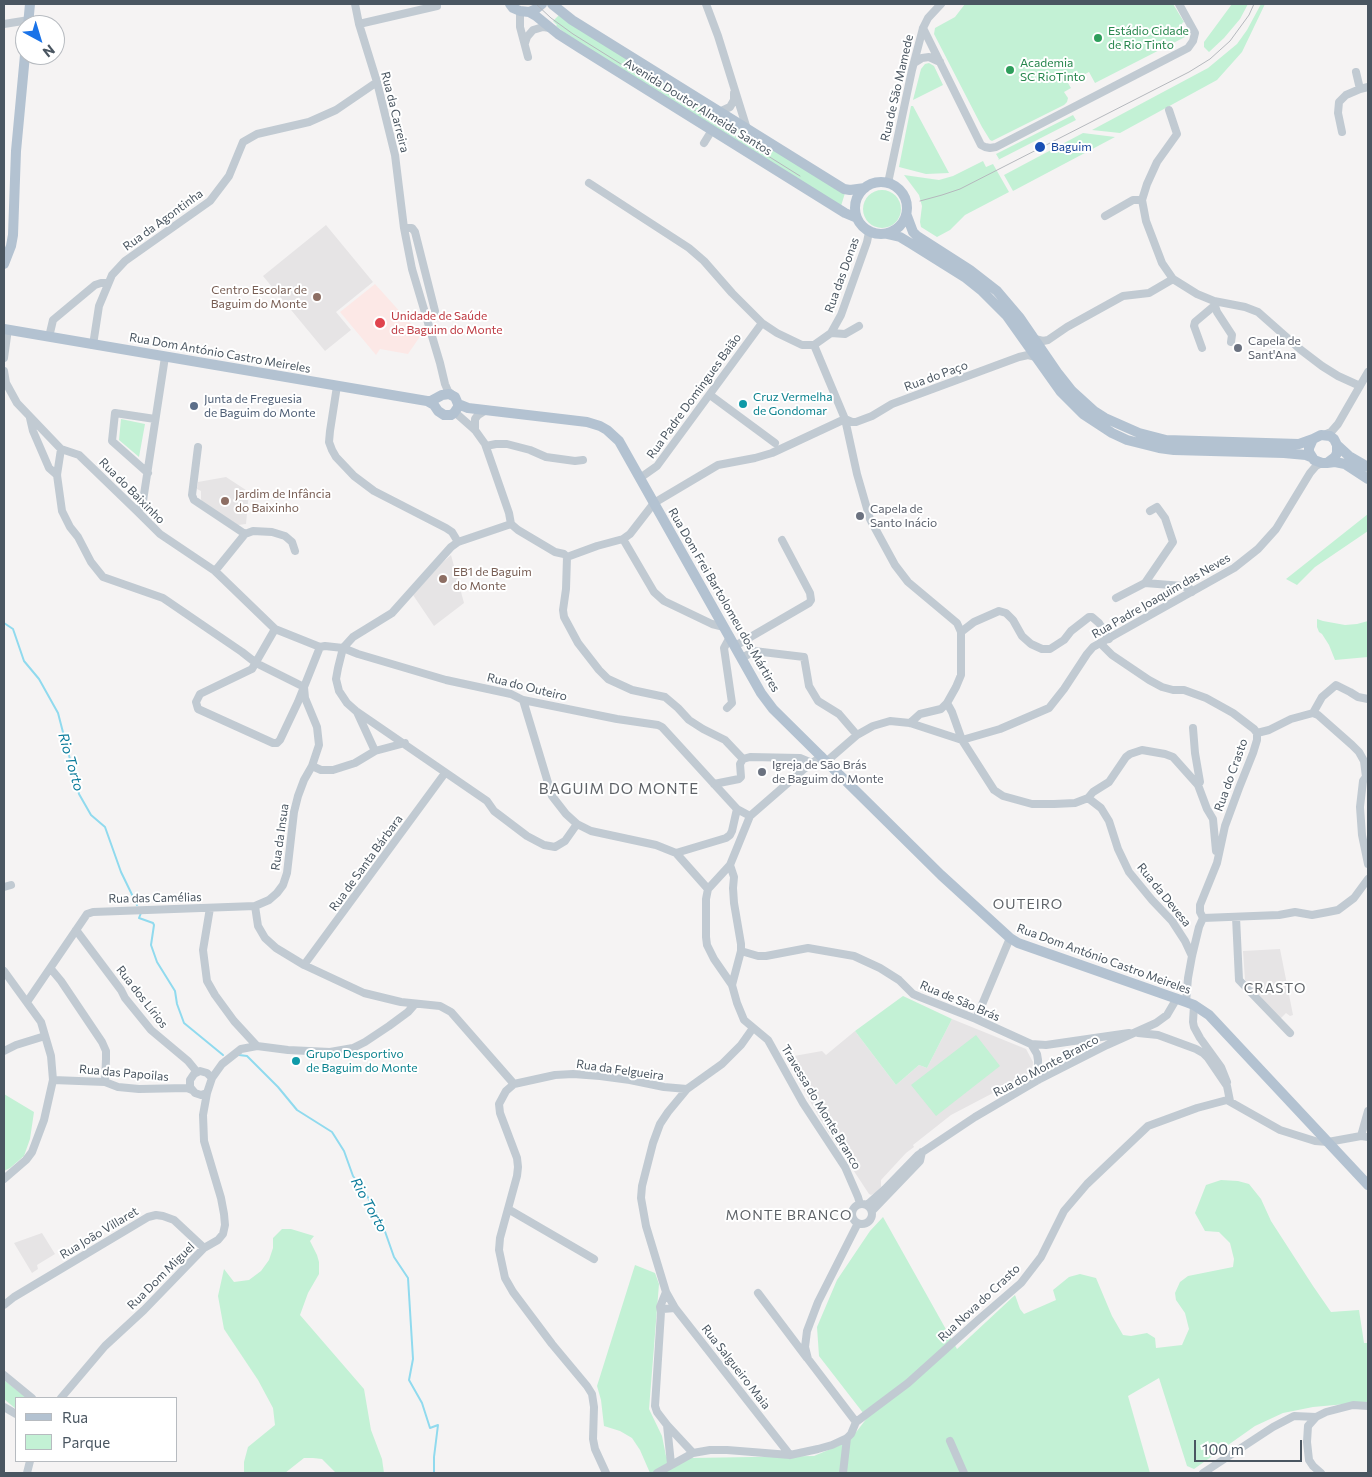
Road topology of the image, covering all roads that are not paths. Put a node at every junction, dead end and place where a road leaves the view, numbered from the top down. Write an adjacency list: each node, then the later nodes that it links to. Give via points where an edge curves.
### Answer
1 (355, 4): 10 (street, Rua da Carreira)
2 (510, 4): 9 (main road, Avenida Doutor Almeida Santos)
3 (542, 4): 9 (main road)
4 (552, 4): 23 (main road, Avenida Doutor Almeida Santos, via 572,20)
5 (706, 4): 20 (street)
6 (941, 4): 12 (street, Rua de São Mamede)
7 (1179, 4): 16 (street, via 1195,33 1188,48 996,147 981,145)
8 (437, 6): 10 (street)
9 (524, 11): 11 (main road, Avenida Doutor Almeida Santos); 13 (street, via 520,27)
10 (359, 24): 19 (street, Rua da Carreira)
11 (550, 28): 13 (street, via 533,30); 25 (main road, Avenida Doutor Almeida Santos)
12 (923, 28): 15 (street, Rua de São Mamede); 16 (street)
13 (525, 43): 14 (street)
14 (528, 57)
15 (914, 62): 16 (street, via 929,57); 28 (street, Rua de São Mamede)
16 (940, 62)
17 (24, 65): 38 (main road, via 16,151 14,235)
18 (1356, 72): 21 (street)
19 (377, 82): 35 (street, Rua da Carreira, via 395,155); 42 (street, Rua da Agontinha, via 336,110 309,122 248,138 229,176 210,201 116,269)
20 (734, 88): 23 (street, via 730,107); 24 (street)
21 (1364, 88): 26 (street, via 1346,95 1339,102)
22 (1169, 110): 31 (street, via 1177,134 1157,162)
23 (719, 112): 24 (main road, Avenida Doutor Almeida Santos)
24 (747, 128): 30 (main road, Avenida Doutor Almeida Santos, via 844,189)
25 (712, 130): 27 (street); 34 (main road, Avenida Doutor Almeida Santos)
26 (1342, 132)
27 (704, 143)
28 (888, 183): 30 (main road, via 880,182); 32 (main road, via 902,192 908,208)
29 (589, 184): 45 (street, via 689,248)
30 (865, 188): 34 (main road, via 856,202)
31 (1142, 200): 33 (street, via 1133,200); 41 (street, via 1146,221)
32 (907, 216): 37 (main road, via 898,229); 50 (main road, via 917,236 997,291)
33 (1105, 216)
34 (857, 218): 36 (main road)
35 (404, 228): 39 (street, via 414,230); 40 (street, Rua da Carreira)
36 (869, 232): 37 (main road); 48 (street, Rua das Donas, via 841,315)
37 (887, 234): 56 (main road, via 900,237 981,290 1007,316)
38 (4, 264)
39 (423, 266): 40 (street); 44 (street, via 435,311)
40 (412, 269): 44 (street, Rua da Carreira)
41 (1172, 279): 43 (street); 50 (street, via 1148,293 1123,296 1048,340)
42 (108, 284): 49 (street, via 95,285 54,318); 52 (street, Rua da Agontinha, via 97,315)
43 (1214, 304): 51 (street, via 1232,335); 54 (street, via 1195,322); 61 (street, via 1245,307 1258,312 1322,366)
44 (426, 317): 64 (street, Rua da Carreira)
45 (762, 323): 53 (street, via 802,345); 62 (street, Rua Padre Domingues Baião)
46 (859, 326): 48 (street, via 846,334)
47 (5, 328): 49 (main road, Rua Dom António Castro Meireles); 57 (street)
48 (831, 333): 53 (street, Rua das Donas)
49 (49, 337): 52 (main road, Rua Dom António Castro Meireles)
50 (1035, 339): 73 (main road, via 1083,402 1105,418 1139,433 1185,441 1299,444)
51 (1231, 342)
52 (93, 345): 55 (main road, Rua Dom António Castro Meireles)
53 (814, 345): 69 (street)
54 (1202, 348)
55 (165, 357): 60 (main road, Rua Dom António Castro Meireles); 68 (street)
56 (1036, 357): 69 (street, Rua do Paço, via 1019,357 892,404 856,422); 79 (main road, via 1061,392 1083,414 1127,440 1174,450 1284,453)
57 (4, 358)
58 (4, 371): 67 (street, Rua do Baixinho, via 6,383 17,403)
59 (1368, 372): 61 (street)
60 (337, 386): 63 (main road, Rua Dom António Castro Meireles); 96 (street, via 329,442 336,456 354,476 374,491 446,528)
61 (1360, 386): 70 (street)
62 (710, 395): 74 (street); 85 (street, Rua Padre Domingues Baião, via 657,466)
63 (427, 401): 64 (main road, Rua Dom António Castro Meireles); 65 (main road, Rua Dom António Castro Meireles)
64 (453, 403): 65 (main road, via 437,400); 65 (main road, Rua Dom António Castro Meireles, via 451,415 444,415); 66 (main road, Rua Dom António Castro Meireles); 71 (street, Rua da Carreira, via 458,415)
65 (437, 408)
66 (486, 410): 71 (street, via 475,419); 85 (main road, Rua Dom António Castro Meireles, via 600,426 619,441)
67 (29, 416): 78 (street, Rua do Baixinho); 84 (street, via 49,468)
68 (155, 418): 83 (street); 83 (street, via 115,413 112,441)
69 (845, 420): 89 (street, Rua do Paço, via 772,453 718,465); 105 (street, via 870,519 882,543 908,582 957,623)
70 (1338, 424): 72 (street); 75 (street)
71 (475, 430): 76 (street, Rua da Carreira)
72 (1324, 435): 73 (main road); 75 (main road, via 1330,436)
73 (1312, 439): 79 (main road)
74 (775, 443)
75 (1336, 444): 81 (main road, via 1337,453 1332,461); 82 (main road)
76 (486, 446): 80 (street, via 507,444 546,457); 92 (street, Rua da Carreira)
77 (198, 447): 93 (street, via 194,500)
78 (62, 449): 84 (street); 91 (street, Rua do Baixinho, via 79,455)
79 (1311, 457): 81 (main road); 86 (street, Rua Padre Joaquim das Neves)
80 (583, 460)
81 (1325, 463): 86 (street, Rua Padre Joaquim das Neves, via 1316,466); 87 (main road, via 1345,464)
82 (1368, 467)
83 (148, 474): 91 (street)
84 (57, 475): 112 (street, via 62,511 103,577 163,598)
85 (640, 478): 88 (main road, Rua Dom António Castro Meireles)
86 (1306, 479): 101 (street, Rua Padre Joaquim das Neves, via 1276,529 1258,549 1234,568)
87 (1368, 479)
88 (647, 490): 89 (main road, Rua Dom Frei Bartolomeu dos Mártires)
89 (654, 503): 94 (street); 103 (main road, Rua Dom Frei Bartolomeu dos Mártires)
90 (1150, 511): 100 (street, via 1157,507 1165,518 1173,542)
91 (138, 512): 99 (street, Rua do Baixinho, via 160,534)
92 (511, 524): 96 (street); 98 (street)
93 (245, 534): 97 (street, via 253,531 278,533 289,539); 99 (street)
94 (623, 539): 98 (street); 103 (street, via 654,592 664,601)
95 (782, 540): 107 (street, via 811,600)
96 (458, 542): 110 (street, via 392,613)
97 (295, 551)
98 (567, 557): 128 (street, via 562,610 578,643 599,670 632,690 665,697 689,720 725,740)
99 (215, 570): 104 (street, Rua do Baixinho)
100 (1145, 583): 101 (street, via 1184,586); 102 (street)
101 (1192, 592): 106 (street, Rua Padre Joaquim das Neves)
102 (1116, 598)
103 (724, 627): 107 (main road, Rua Dom Frei Bartolomeu dos Mártires)
104 (275, 629): 109 (street, Rua do Baixinho); 112 (street)
105 (961, 632): 106 (street, via 999,611 1013,620 1031,644 1042,649 1050,649 1064,640 1089,617 1099,623); 116 (street, via 961,675)
106 (1109, 638): 108 (street, Rua Padre Joaquim das Neves)
107 (732, 642): 111 (main road, Rua Dom Frei Bartolomeu dos Mártires); 117 (street, via 724,648 732,703)
108 (1100, 643): 122 (street, Rua do Crasto, via 1149,680 1206,698 1233,713); 124 (street, Rua Padre Joaquim das Neves, via 1087,654 1048,708 1000,729)
109 (320, 647): 110 (street, Rua do Baixinho); 113 (street)
110 (343, 648): 115 (street, Rua do Outeiro); 118 (street, via 336,679 339,691)
111 (742, 658): 123 (street, via 754,651 804,656 809,686 818,701 839,714); 127 (main road, Rua Dom Frei Bartolomeu dos Mártires, via 773,709)
112 (256, 663): 113 (street); 113 (street, via 252,669 200,694 196,702 198,709 273,743 280,740)
113 (304, 687): 130 (street, Rua da Insua, via 319,736)
114 (1368, 699): 119 (street, via 1336,685 1322,697)
115 (523, 700): 132 (street, Rua do Outeiro, via 658,725); 137 (street, via 552,796)
116 (946, 703): 120 (street, via 942,709 920,714); 124 (street)
117 (727, 708)
118 (356, 711): 125 (street); 126 (street)
119 (1312, 713): 122 (street); 140 (street, via 1352,745 1364,761 1366,777 1360,807)
120 (910, 723): 123 (street, via 890,721); 124 (street)
121 (1193, 728): 133 (street)
122 (1257, 733): 139 (street, Rua do Crasto, via 1253,753 1225,826)
123 (857, 735): 127 (street)
124 (962, 740): 134 (street, via 994,790 1003,796 1032,804 1074,803)
125 (405, 743): 126 (street); 131 (street)
126 (375, 751): 130 (street, via 355,763 333,770)
127 (824, 758): 129 (street); 149 (main road, Rua Dom António Castro Meireles, via 941,875)
128 (743, 759): 129 (street, via 800,758); 132 (street, via 739,780)
129 (812, 762): 136 (street)
130 (312, 766): 144 (street, Rua da Insua, via 294,812 283,885 269,900)
131 (445, 773): 137 (street, via 488,801 494,811 527,836 544,845 560,845); 152 (street, Rua de Santa Bárbara)
132 (714, 784): 135 (street, Rua do Outeiro)
133 (1198, 785): 134 (street, via 1173,758 1142,750 1126,757 1109,782); 139 (street, via 1213,819)
134 (1088, 798): 151 (street, Rua da Devesa, via 1101,808 1109,821 1129,872 1172,921)
135 (736, 808): 136 (street, Rua do Outeiro); 138 (street, via 732,831 726,838)
136 (750, 816): 141 (street)
137 (577, 824): 138 (street, via 591,831 656,845)
138 (676, 853): 143 (street)
139 (1217, 862): 147 (street, Rua do Crasto, via 1200,904)
140 (1368, 864)
141 (730, 865): 143 (street); 150 (street)
142 (1368, 879): 146 (street, via 1354,898 1338,910 1312,915 1295,912)
143 (708, 889): 155 (street, via 707,945)
144 (255, 906): 145 (street, Rua da Insua); 152 (street, via 258,926 265,938)
145 (210, 908): 148 (street, Rua das Camélias, via 99,910 87,914); 165 (street, via 203,950 207,981 214,995)
146 (1236, 917): 147 (street); 162 (street, via 1239,980)
147 (1203, 918): 151 (street, Rua do Crasto)
148 (76, 930): 153 (street, Rua das Camélias); 167 (street, Rua dos Lírios, via 151,1030)
149 (1010, 938): 157 (main road, Rua Dom António Castro Meireles); 159 (street)
150 (741, 951): 155 (street); 159 (street, Rua de São Brás, via 766,956 808,948 854,956 899,980 913,994)
151 (1192, 956): 157 (street, Rua do Crasto)
152 (304, 965): 158 (street, via 364,993)
153 (51, 969): 156 (street, Rua das Camélias); 171 (street, via 102,1042 106,1051)
154 (4, 972): 156 (street)
155 (732, 985): 160 (street, via 740,1012)
156 (27, 1002): 163 (street, via 41,1022)
157 (1185, 1002): 161 (street, Rua do Monte Branco, via 1156,1023); 173 (street, Rua do Crasto, via 1200,1038 1226,1076); 180 (main road, Rua Dom António Castro Meireles, via 1209,1015)
158 (416, 1004): 165 (street, via 376,1035 341,1051); 172 (street, via 440,1006 451,1012)
159 (976, 1019): 164 (street, Rua de São Brás)
160 (753, 1028): 174 (street, via 722,1064); 183 (street, Travessa do Monte Branco, via 768,1040)
161 (1135, 1033): 164 (street, Rua de São Brás, via 1046,1045); 170 (street, Rua do Monte Branco); 173 (street, via 1158,1035 1196,1049 1208,1058)
162 (1290, 1033)
163 (45, 1036): 166 (street); 169 (street)
164 (1031, 1044): 170 (street, via 1037,1054)
165 (257, 1046): 168 (street, via 237,1051)
166 (4, 1051)
167 (197, 1072): 168 (street, via 207,1073); 175 (street, via 190,1080)
168 (212, 1078): 176 (street)
169 (53, 1080): 171 (street, Rua das Papoilas); 181 (street, via 44,1120 32,1152)
170 (1038, 1080): 183 (street, Rua do Monte Branco, via 922,1152)
171 (105, 1082): 175 (street, Rua das Papoilas, via 118,1087)
172 (514, 1084): 174 (street, Rua da Felgueira, via 573,1074); 184 (street, via 499,1108 518,1167)
173 (1227, 1086): 177 (street)
174 (687, 1089): 188 (street, Rua Salgueiro Maia, via 660,1124 642,1186 646,1226)
175 (192, 1090): 176 (street, via 201,1095)
176 (207, 1093): 186 (street, Rua Dom Miguel, via 203,1116 204,1140 221,1198 225,1225 218,1240)
177 (1230, 1101): 180 (street, via 1280,1130); 199 (street, Rua Nova do Crasto, via 1197,1108 1148,1126 1087,1184 1064,1211 1041,1257 1021,1283 908,1383)
178 (1368, 1111): 179 (street)
179 (1365, 1137): 180 (street)
180 (1328, 1142): 182 (main road, Rua Dom António Castro Meireles)
181 (4, 1179)
182 (1367, 1182)
183 (867, 1207): 185 (street, via 872,1218 865,1224); 185 (street, via 855,1208 852,1213)
184 (508, 1209): 187 (street); 206 (street, via 499,1250 505,1278 592,1394 593,1439)
185 (858, 1223): 193 (street, via 807,1331 805,1347)
186 (204, 1248): 190 (street, Rua João Villaret, via 174,1220 148,1216); 196 (street, Rua Dom Miguel, via 105,1346)
187 (594, 1259)
188 (666, 1292): 191 (street, Rua Salgueiro Maia); 192 (street)
189 (758, 1293): 193 (street)
190 (4, 1305)
191 (675, 1308): 192 (street); 204 (street, Rua Salgueiro Maia)
192 (661, 1312): 200 (street, via 656,1406)
193 (808, 1359): 199 (street)
194 (4, 1375): 195 (street)
195 (31, 1397)
196 (62, 1397)
197 (1368, 1406): 198 (street, via 1353,1405)
198 (1316, 1417): 210 (street, via 1294,1416); 211 (street, via 1308,1426 1307,1442 1309,1460)
199 (856, 1422): 201 (street)
200 (667, 1425): 203 (street); 205 (street)
201 (847, 1438): 204 (street); 208 (street)
202 (950, 1441): 209 (street)
203 (694, 1452): 204 (street, via 727,1450); 205 (street)
204 (790, 1455)
205 (671, 1464): 207 (street)
206 (606, 1473)
207 (657, 1473)
208 (843, 1473)
209 (964, 1473)
210 (1203, 1473)
211 (1321, 1473)

